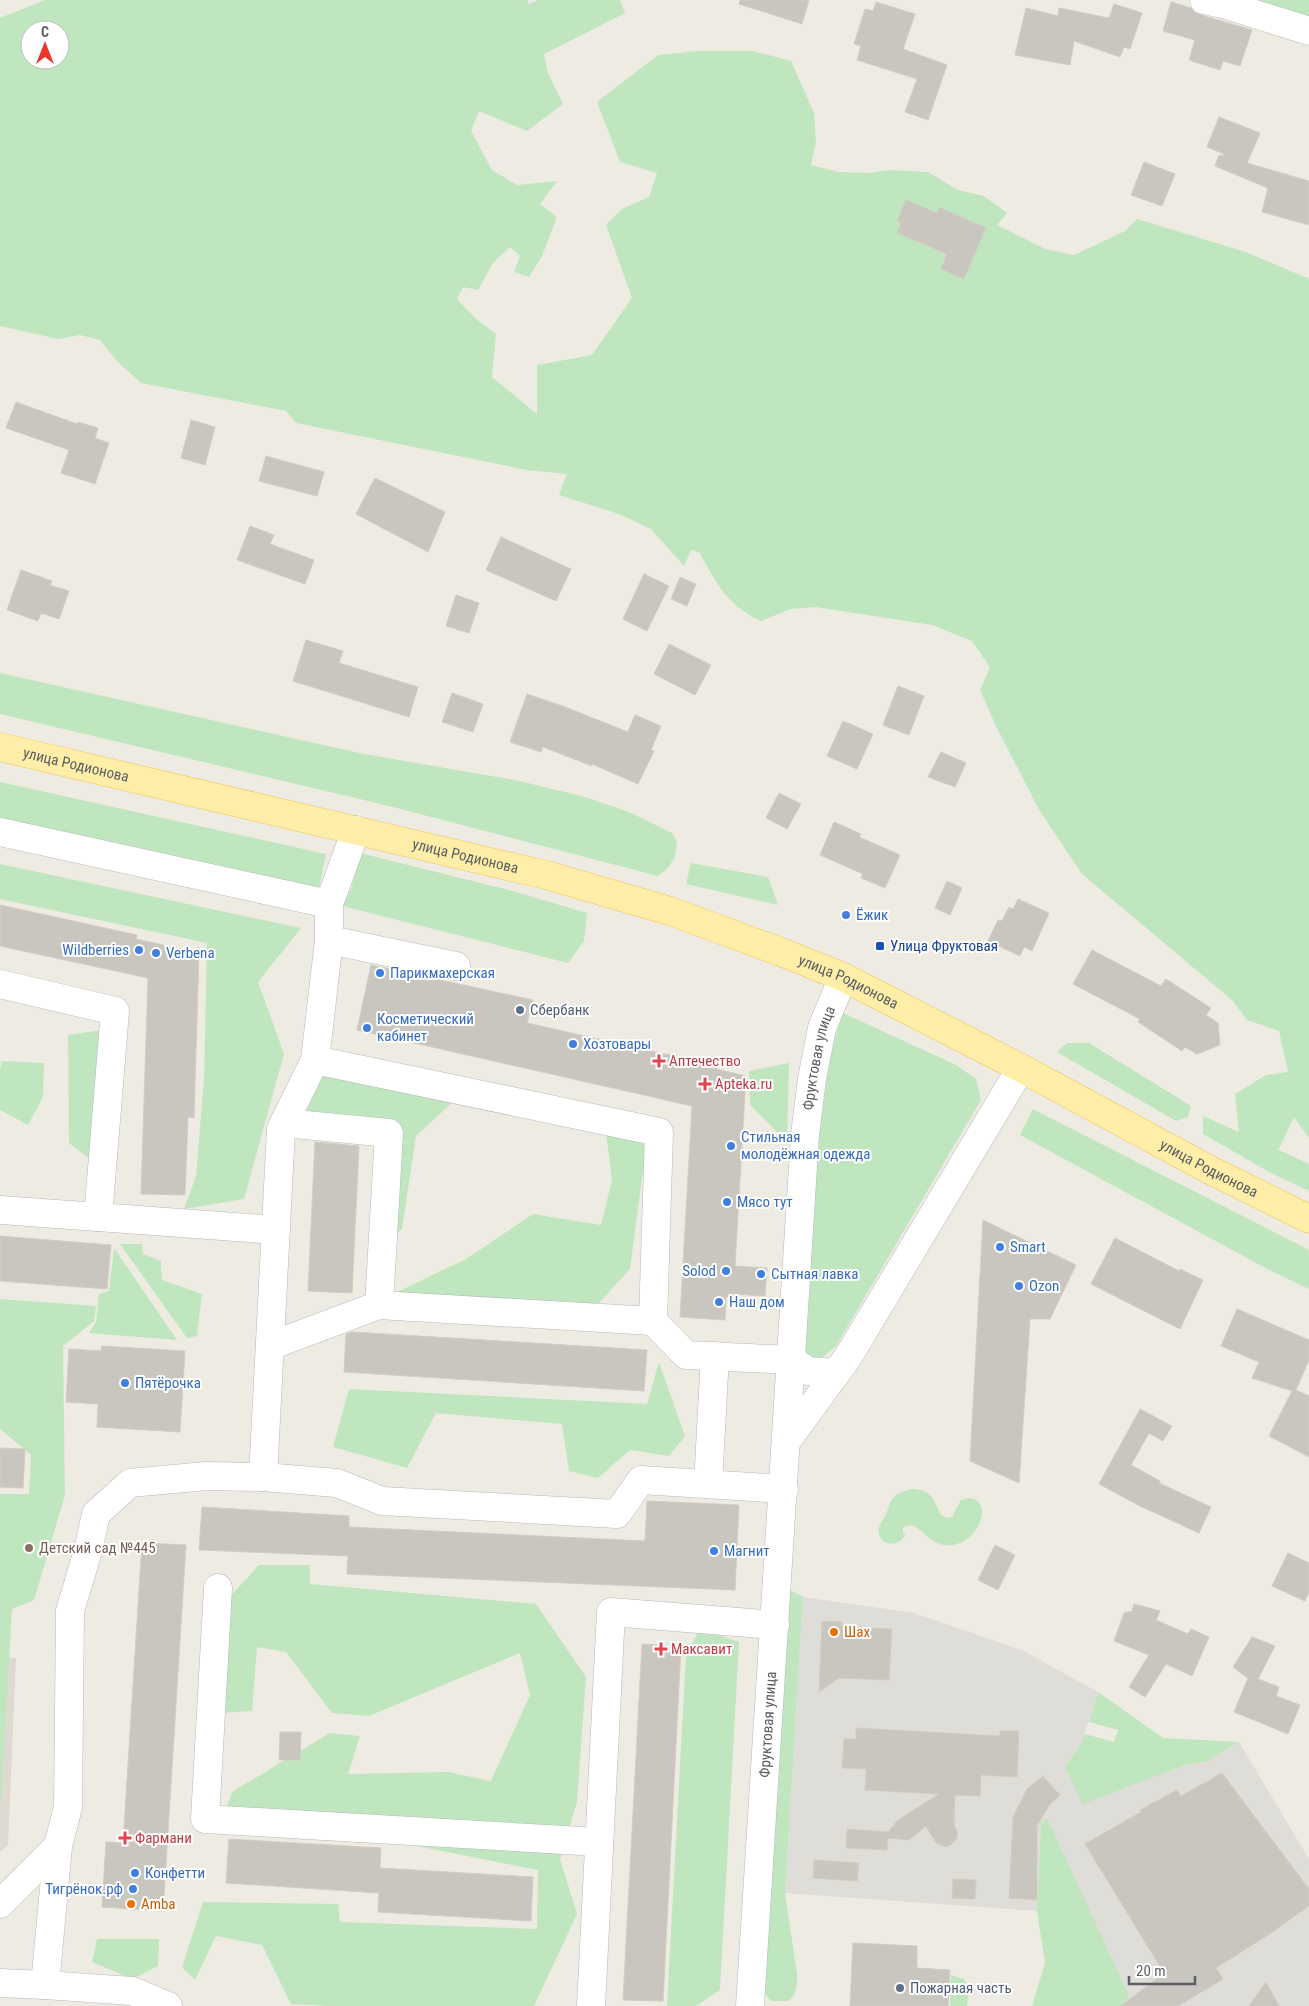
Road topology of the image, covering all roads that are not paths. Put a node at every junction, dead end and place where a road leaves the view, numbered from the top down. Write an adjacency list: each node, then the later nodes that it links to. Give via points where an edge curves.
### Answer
1 (1204, 0): 2 (street)
2 (1309, 31)
3 (0, 747): 4 (main road, улица Родионова)
4 (356, 830): 6 (street); 9 (main road, улица Родионова, via 546,875 670,911)
5 (0, 832): 6 (street)
6 (329, 904): 7 (street)
7 (329, 940): 8 (street); 11 (street)
8 (456, 966)
9 (843, 978): 12 (main road, улица Родионова); 22 (street, Фруктовая улица, via 822,1028 812,1079 805,1135)
10 (0, 984): 15 (street, via 115,1011)
11 (315, 1060): 13 (street); 19 (street, via 659,1132)
12 (1021, 1068): 16 (main road, улица Родионова, via 1210,1170); 23 (street)
13 (284, 1123): 17 (street, via 281,1129); 18 (street, via 389,1133)
14 (0, 1210): 15 (street)
15 (98, 1217): 17 (street)
16 (1309, 1219)
17 (276, 1230): 20 (street)
18 (379, 1305): 19 (street); 20 (street)
19 (653, 1321): 21 (street, via 686,1355)
20 (270, 1346): 25 (street)
21 (715, 1356): 22 (street); 26 (street)
22 (792, 1360): 23 (street, via 808,1371); 24 (street, Фруктовая улица)
23 (836, 1373): 24 (street)
24 (786, 1442): 27 (street, Фруктовая улица)
25 (263, 1477): 26 (street, via 337,1483 382,1501 617,1514 641,1480); 31 (street, via 206,1476 130,1483 96,1514 70,1611 68,1807)
26 (708, 1484): 27 (street)
27 (784, 1489): 29 (street, Фруктовая улица)
28 (218, 1588): 30 (street, via 205,1819)
29 (775, 1625): 30 (street, via 611,1612); 37 (street, Фруктовая улица)
30 (598, 1842): 36 (street)
31 (58, 1846): 32 (street); 34 (street)
32 (0, 1904)
33 (0, 1983): 34 (street)
34 (45, 1985): 35 (street, via 132,1991)
35 (168, 2006)
36 (591, 2006)
37 (750, 2006)

